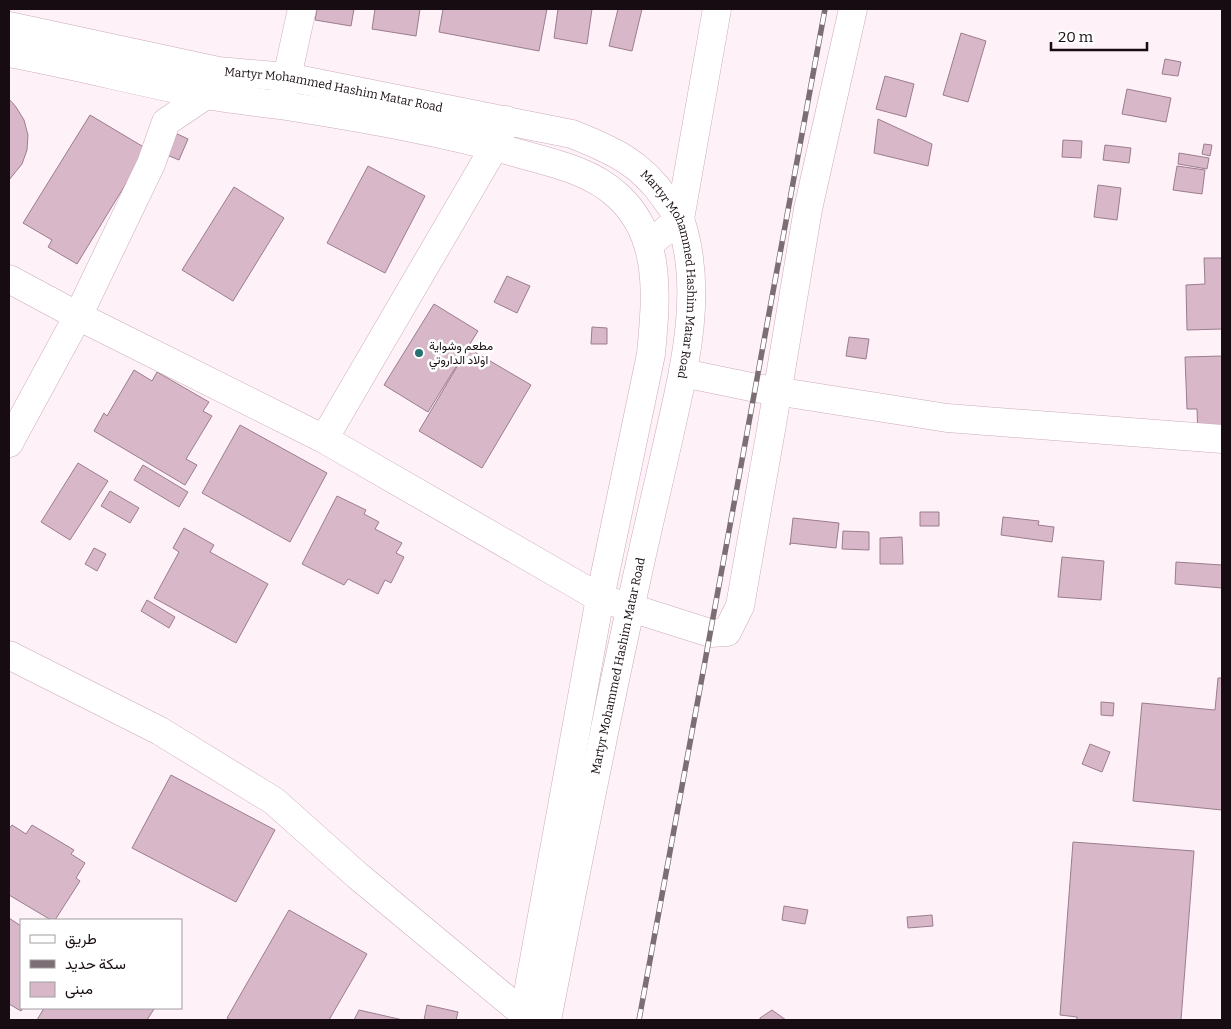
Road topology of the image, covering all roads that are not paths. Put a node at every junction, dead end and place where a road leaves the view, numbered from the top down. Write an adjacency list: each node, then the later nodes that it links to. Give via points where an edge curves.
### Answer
1 (302, 9): 7 (street)
2 (717, 9): 12 (street)
3 (853, 9): 17 (street, via 808,209)
4 (9, 26): 6 (street, Martyr Mohammed Hashim Matar Road)
5 (9, 53): 8 (street, Martyr Mohammed Hashim Matar Road)
6 (218, 70): 7 (street, Martyr Mohammed Hashim Matar Road); 8 (street)
7 (288, 77): 9 (street); 10 (street, Martyr Mohammed Hashim Matar Road)
8 (206, 95): 9 (street, Martyr Mohammed Hashim Matar Road); 15 (street, via 166,122 151,164)
9 (281, 106): 11 (street, Martyr Mohammed Hashim Matar Road)
10 (506, 120): 11 (street); 12 (street, Martyr Mohammed Hashim Matar Road, via 572,134 609,149 634,164 653,181)
11 (495, 146): 13 (street, Martyr Mohammed Hashim Matar Road, via 596,179 619,196 639,221); 18 (street)
12 (680, 219): 13 (street); 16 (street, Martyr Mohammed Hashim Matar Road, via 689,253 691,291)
13 (649, 244): 21 (street, Martyr Mohammed Hashim Matar Road, via 654,276 651,354)
14 (9, 279): 15 (street)
15 (78, 316): 18 (street); 20 (street)
16 (683, 373): 17 (street); 22 (street, Martyr Mohammed Hashim Matar Road)
17 (778, 391): 19 (street, via 947,418); 22 (street, via 740,606 727,632 710,633)
18 (324, 439): 21 (street)
19 (1222, 440)
20 (9, 443)
21 (600, 598): 22 (street); 24 (street, Martyr Mohammed Hashim Matar Road)
22 (630, 608): 24 (street, Martyr Mohammed Hashim Matar Road, via 589,804)
23 (9, 655): 24 (street, via 160,731 274,801 358,876)
24 (532, 1019)

